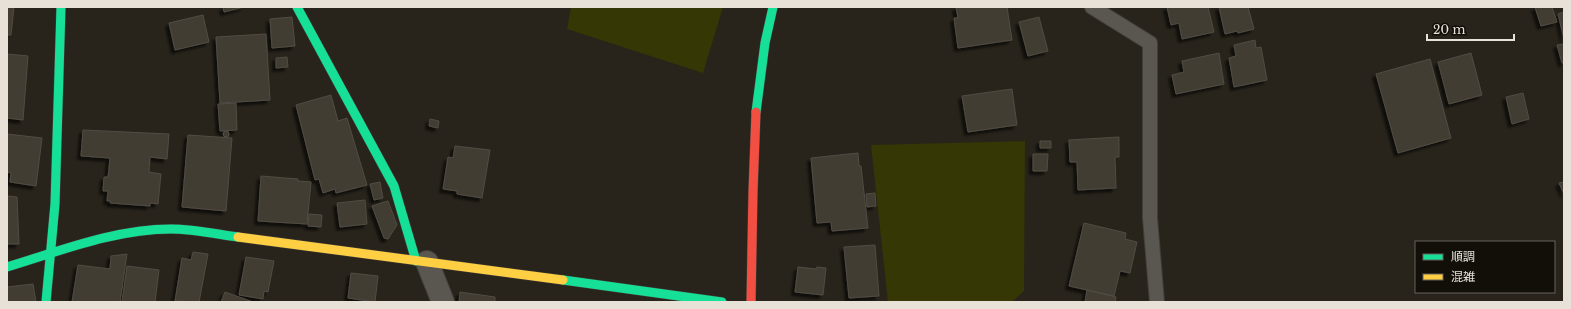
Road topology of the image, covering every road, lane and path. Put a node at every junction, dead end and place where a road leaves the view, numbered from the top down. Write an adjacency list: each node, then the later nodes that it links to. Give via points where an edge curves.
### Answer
1 (61, 7): 5 (street, via 55,204)
2 (297, 7): 6 (street, via 394,186)
3 (773, 7): 11 (street, via 756,100)
4 (1092, 7): 12 (lane, via 1150,43 1150,218)
5 (49, 255): 6 (street, via 113,236 172,229); 7 (street); 8 (street)
6 (421, 261): 9 (street); 10 (street)
7 (7, 267)
8 (46, 302)
9 (443, 302)
10 (722, 302)
11 (751, 302)
12 (1157, 302)

